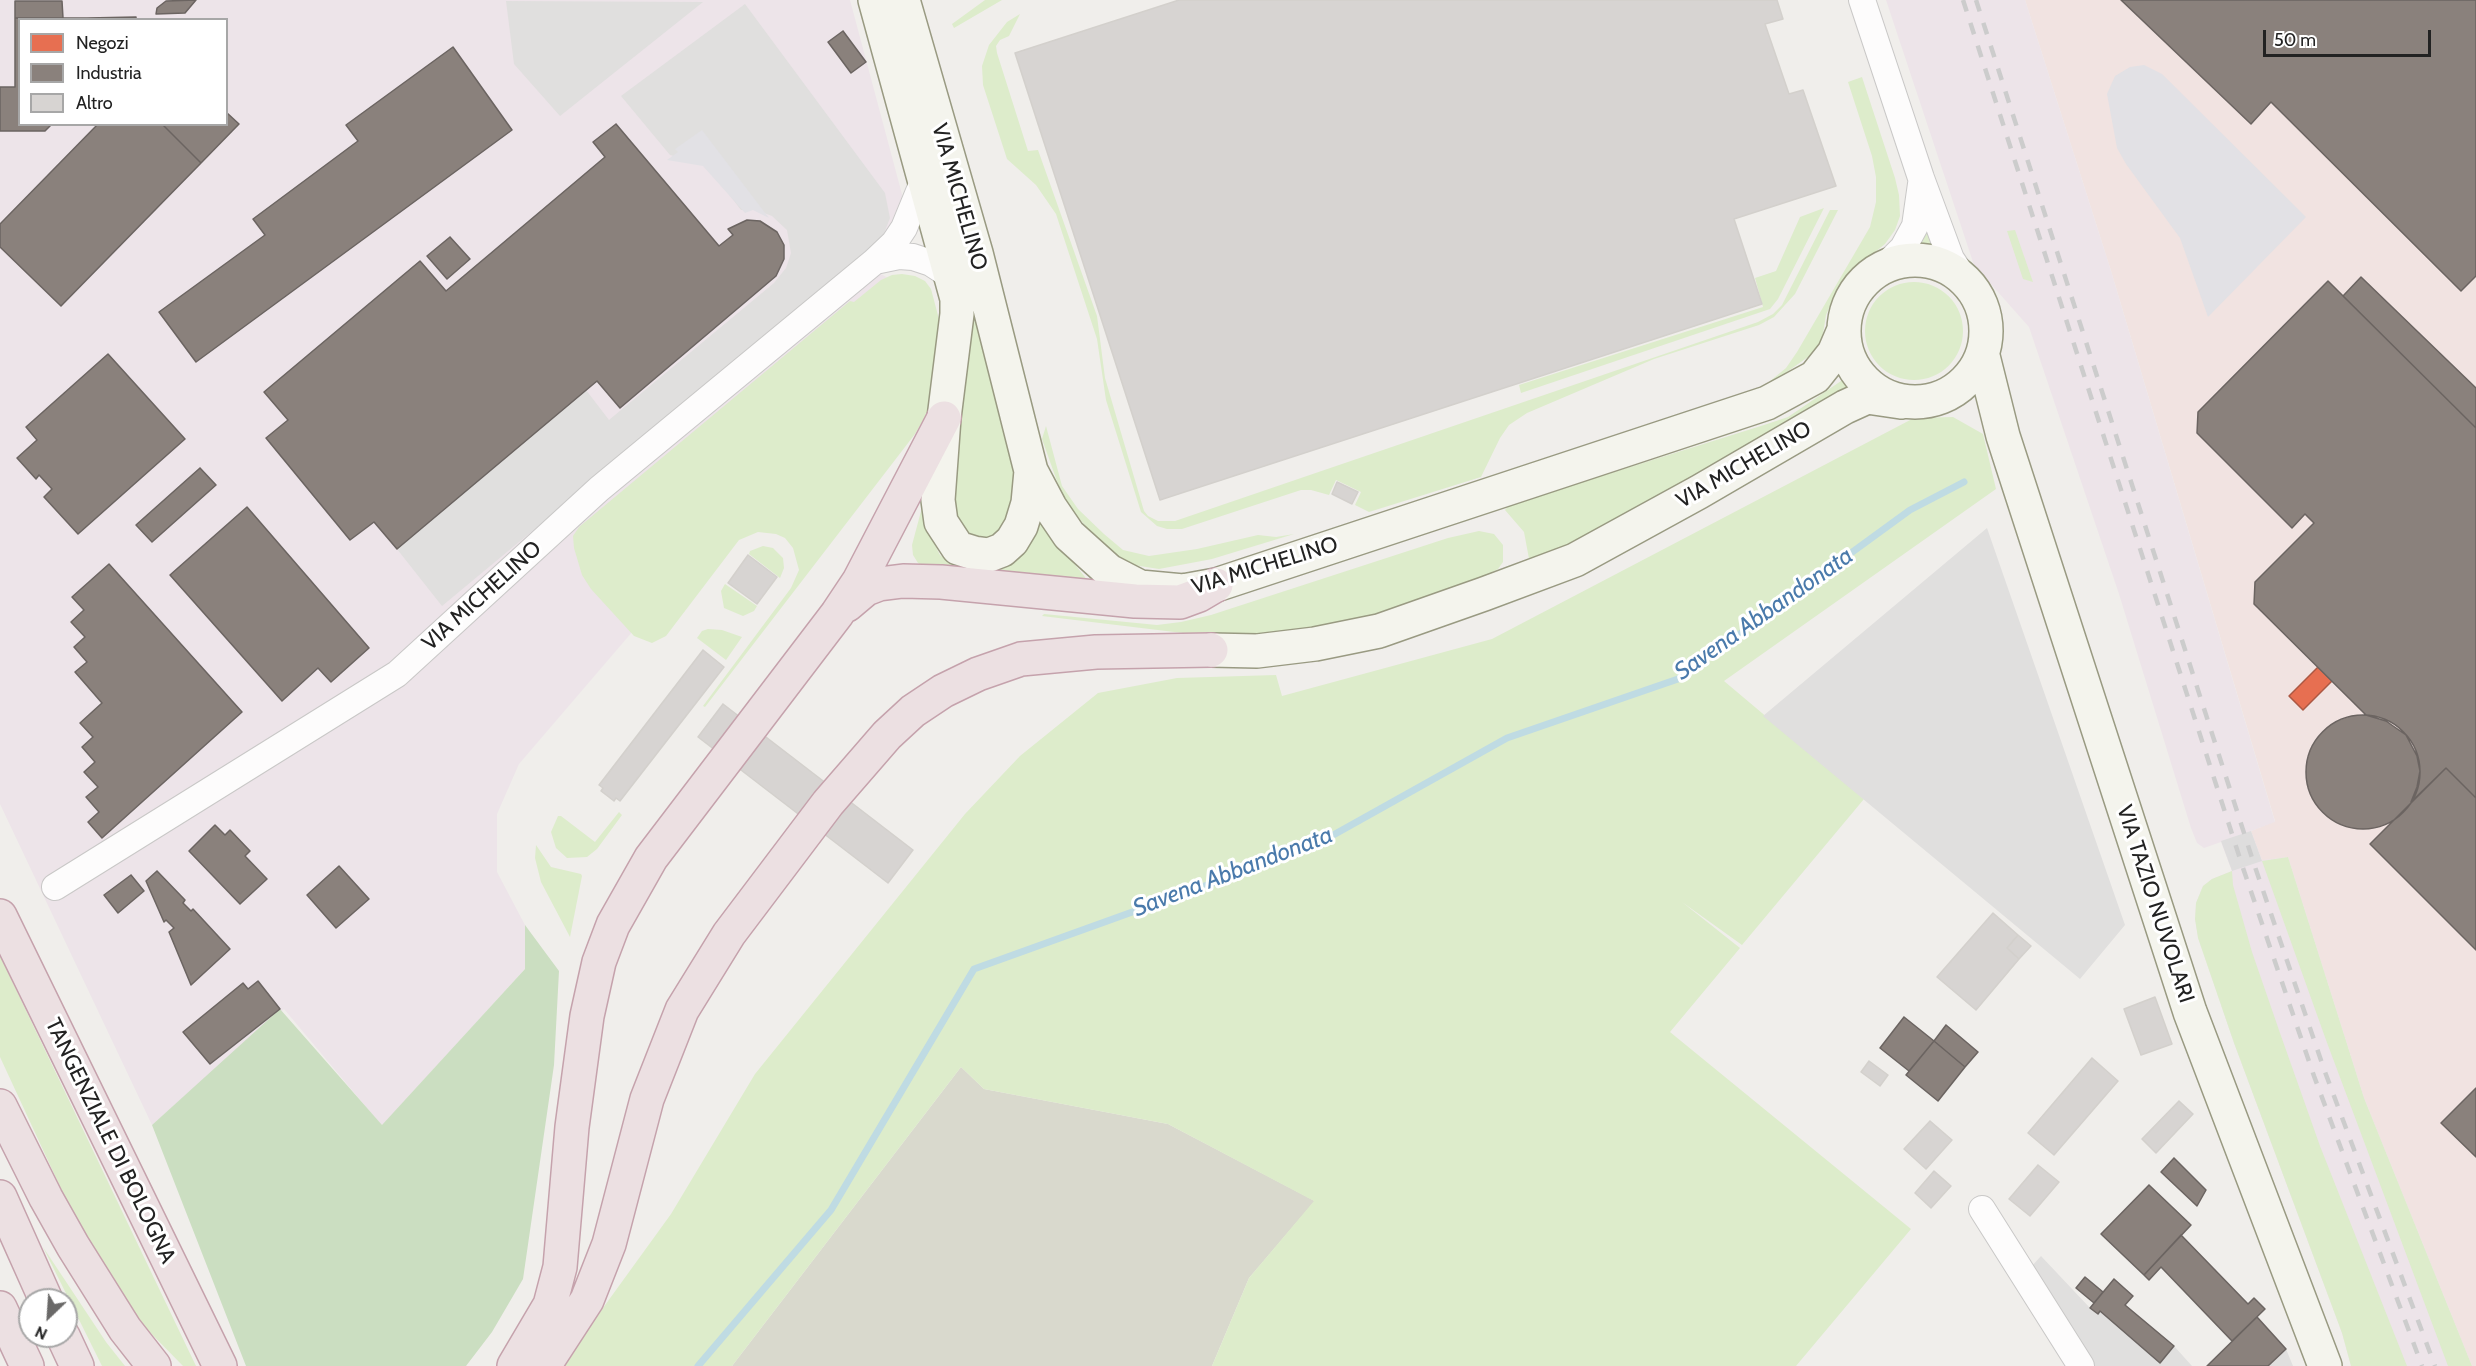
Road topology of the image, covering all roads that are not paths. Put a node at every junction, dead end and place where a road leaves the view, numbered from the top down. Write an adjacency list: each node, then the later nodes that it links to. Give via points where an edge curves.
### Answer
1 (1862, 0): 4 (street)
2 (880, 3): 3 (street, VIA MICHELINO); 14 (street, VIA MICHELINO, via 976,253)
3 (925, 177): 5 (street, VIA MICHELINO, via 904,228); 7 (street, VIA MICHELINO)
4 (1921, 178): 6 (street, via 1915,226 1903,248); 8 (street, via 1951,259)
5 (875, 261): 7 (street, VIA MICHELINO, via 913,257); 18 (street, VIA MICHELINO, via 599,489 397,674)
6 (1885, 266): 8 (street, via 1928,261 1949,268); 9 (street, via 1854,293)
7 (951, 276): 12 (street, VIA MICHELINO, via 957,314)
8 (1966, 281): 10 (street, via 1984,309 1987,333)
9 (1843, 332): 11 (street, via 1848,356 1860,377 1878,393); 15 (street, VIA MICHELINO, via 1834,353 1815,377 1767,403)
10 (1983, 356): 11 (street, via 1961,387 1945,397); 13 (street, VIA TAZIO NUVOLARI)
11 (1914, 402): 13 (street, VIA TAZIO NUVOLARI, via 1962,405 1984,415); 17 (street, VIA MICHELINO, via 1867,397 1575,560 1474,598 1379,631 1336,640 1257,651)
12 (944, 418): 14 (street, VIA MICHELINO, via 938,500 941,522 958,548 989,555 1012,541 1029,503); 16 (highway, via 879,545)
13 (2003, 436): 37 (street, VIA TAZIO NUVOLARI, via 2190,1012)
14 (1031, 471): 15 (street, VIA MICHELINO, via 1070,535 1109,571 1140,587 1156,590 1183,591)
15 (1216, 585): 16 (highway, via 1180,602 1135,602 903,581 866,589)
16 (837, 614): 23 (highway, via 657,849 613,925 598,962 587,1016)
17 (1211, 650): 24 (highway, via 1096,652 1021,659 944,691 913,711 887,735 828,802 729,934 682,1010 647,1099)
18 (55, 887)
19 (0, 916): 31 (highway, TANGENZIALE DI BOLOGNA)
20 (0, 1106): 30 (highway, via 79,1256 125,1329)
21 (0, 1197): 25 (highway)
22 (1982, 1209): 36 (street)
23 (562, 1223): 32 (highway, via 538,1301); 33 (highway, via 560,1267 550,1305)
24 (609, 1244): 34 (highway, via 579,1294); 35 (highway, via 587,1300)
25 (41, 1288)
26 (0, 1308): 28 (highway)
27 (69, 1348): 29 (highway)
28 (27, 1366)
29 (77, 1366)
30 (154, 1366)
31 (220, 1366)
32 (494, 1366)
33 (514, 1366)
34 (525, 1366)
35 (544, 1366)
36 (2081, 1366)
37 (2325, 1366)

